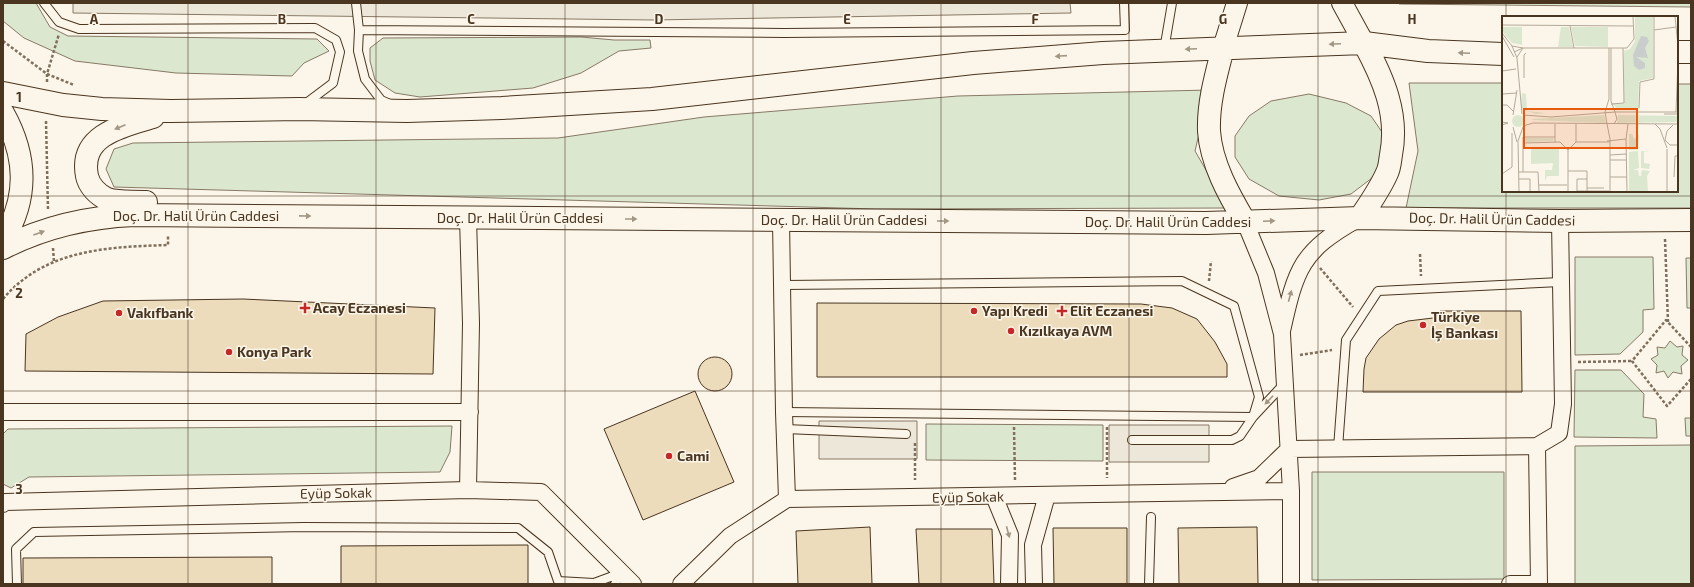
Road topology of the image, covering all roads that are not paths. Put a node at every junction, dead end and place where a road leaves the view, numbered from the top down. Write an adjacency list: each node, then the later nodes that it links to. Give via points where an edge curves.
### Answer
1 (44, 3): 15 (lane, via 60,22 79,29 315,28 336,40 340,52 333,84)
2 (356, 3): 7 (lane)
3 (1124, 3): 7 (lane, via 1125,30 784,33)
4 (1172, 3): 10 (lane)
5 (1237, 3): 9 (street)
6 (1342, 3): 8 (street)
7 (359, 30): 16 (lane, via 358,51 365,78 381,100)
8 (1364, 43): 9 (main road, one-way to 9); 13 (main road, one-way to 8, via 1428,52); 21 (main road, via 1386,88 1394,142 1388,172)
9 (1222, 48): 10 (main road, one-way to 10); 25 (main road, via 1210,106 1209,132 1222,180)
10 (1164, 50): 16 (main road, one-way to 16, via 973,63 652,99 549,106)
11 (1678, 52): 12 (main road)
12 (1691, 52)
13 (1502, 54)
14 (3, 93): 17 (main road, via 46,102 102,109)
15 (299, 109): 16 (main road); 17 (main road)
16 (407, 110)
17 (171, 111): 19 (main road, one-way to 19, via 123,126 94,142 86,164 88,178 95,191 106,199 165,204)
18 (3, 113): 26 (main road, via 17,142 22,176 18,209)
19 (210, 215): 20 (main road, Doç. Dr. Halil Ürün Caddesi, one-way to 20); 27 (main road, Doç. Dr. Halil Ürün Caddesi, one-way to 19, via 50,228 103,216)
20 (468, 218): 22 (main road, Doç. Dr. Halil Ürün Caddesi, one-way to 22); 33 (street)
21 (1360, 218): 24 (main road, Doç. Dr. Halil Ürün Caddesi); 25 (main road, Doç. Dr. Halil Ürün Caddesi, one-way to 21); 30 (street, one-way to 21, via 1290,294 1297,274 1309,256 1326,239)
22 (781, 220): 25 (main road, Doç. Dr. Halil Ürün Caddesi, one-way to 25); 29 (street)
23 (1691, 220): 24 (main road, Doç. Dr. Halil Ürün Caddesi)
24 (1560, 221): 28 (street)
25 (1245, 222): 30 (street, via 1266,273)
26 (3, 240)
27 (3, 248)
28 (1560, 282): 39 (street, via 1563,404 1559,434); 40 (lane, via 1378,290 1346,340)
29 (783, 285): 34 (street); 35 (lane, via 1182,281 1234,306 1259,397)
30 (1282, 334): 31 (street)
31 (1285, 384): 35 (lane, one-way to 35); 41 (street)
32 (3, 412): 33 (street)
33 (470, 412): 42 (street)
34 (784, 412): 35 (lane); 36 (street)
35 (1253, 417): 38 (lane, via 1240,436 1232,440)
36 (785, 429): 37 (lane); 47 (street)
37 (906, 434)
38 (1132, 440)
39 (1537, 446): 40 (street); 60 (street)
40 (1338, 448): 41 (street)
41 (1289, 449): 43 (street); 44 (street, via 1259,478)
42 (468, 490): 48 (street, Eyüp Sokak); 50 (street, Eyüp Sokak, via 541,492)
43 (1291, 491): 44 (street, Eyüp Sokak); 58 (street)
44 (1218, 492): 46 (street, Eyüp Sokak)
45 (994, 496): 46 (street, Eyüp Sokak); 47 (street, Eyüp Sokak); 55 (street, one-way to 55, via 1010,535)
46 (1047, 496): 56 (street, via 1033,545)
47 (787, 499): 54 (street, via 730,536)
48 (3, 504)
49 (1151, 517): 57 (lane)
50 (618, 578): 51 (lane, via 594,583); 53 (street, Eyüp Sokak)
51 (558, 583): 52 (lane, via 548,552 518,528 304,527 34,532 16,549)
52 (17, 584)
53 (633, 584)
54 (681, 584)
55 (1009, 584)
56 (1034, 584)
57 (1149, 584)
58 (1291, 584)
59 (1510, 584): 60 (street)
60 (1539, 584)

